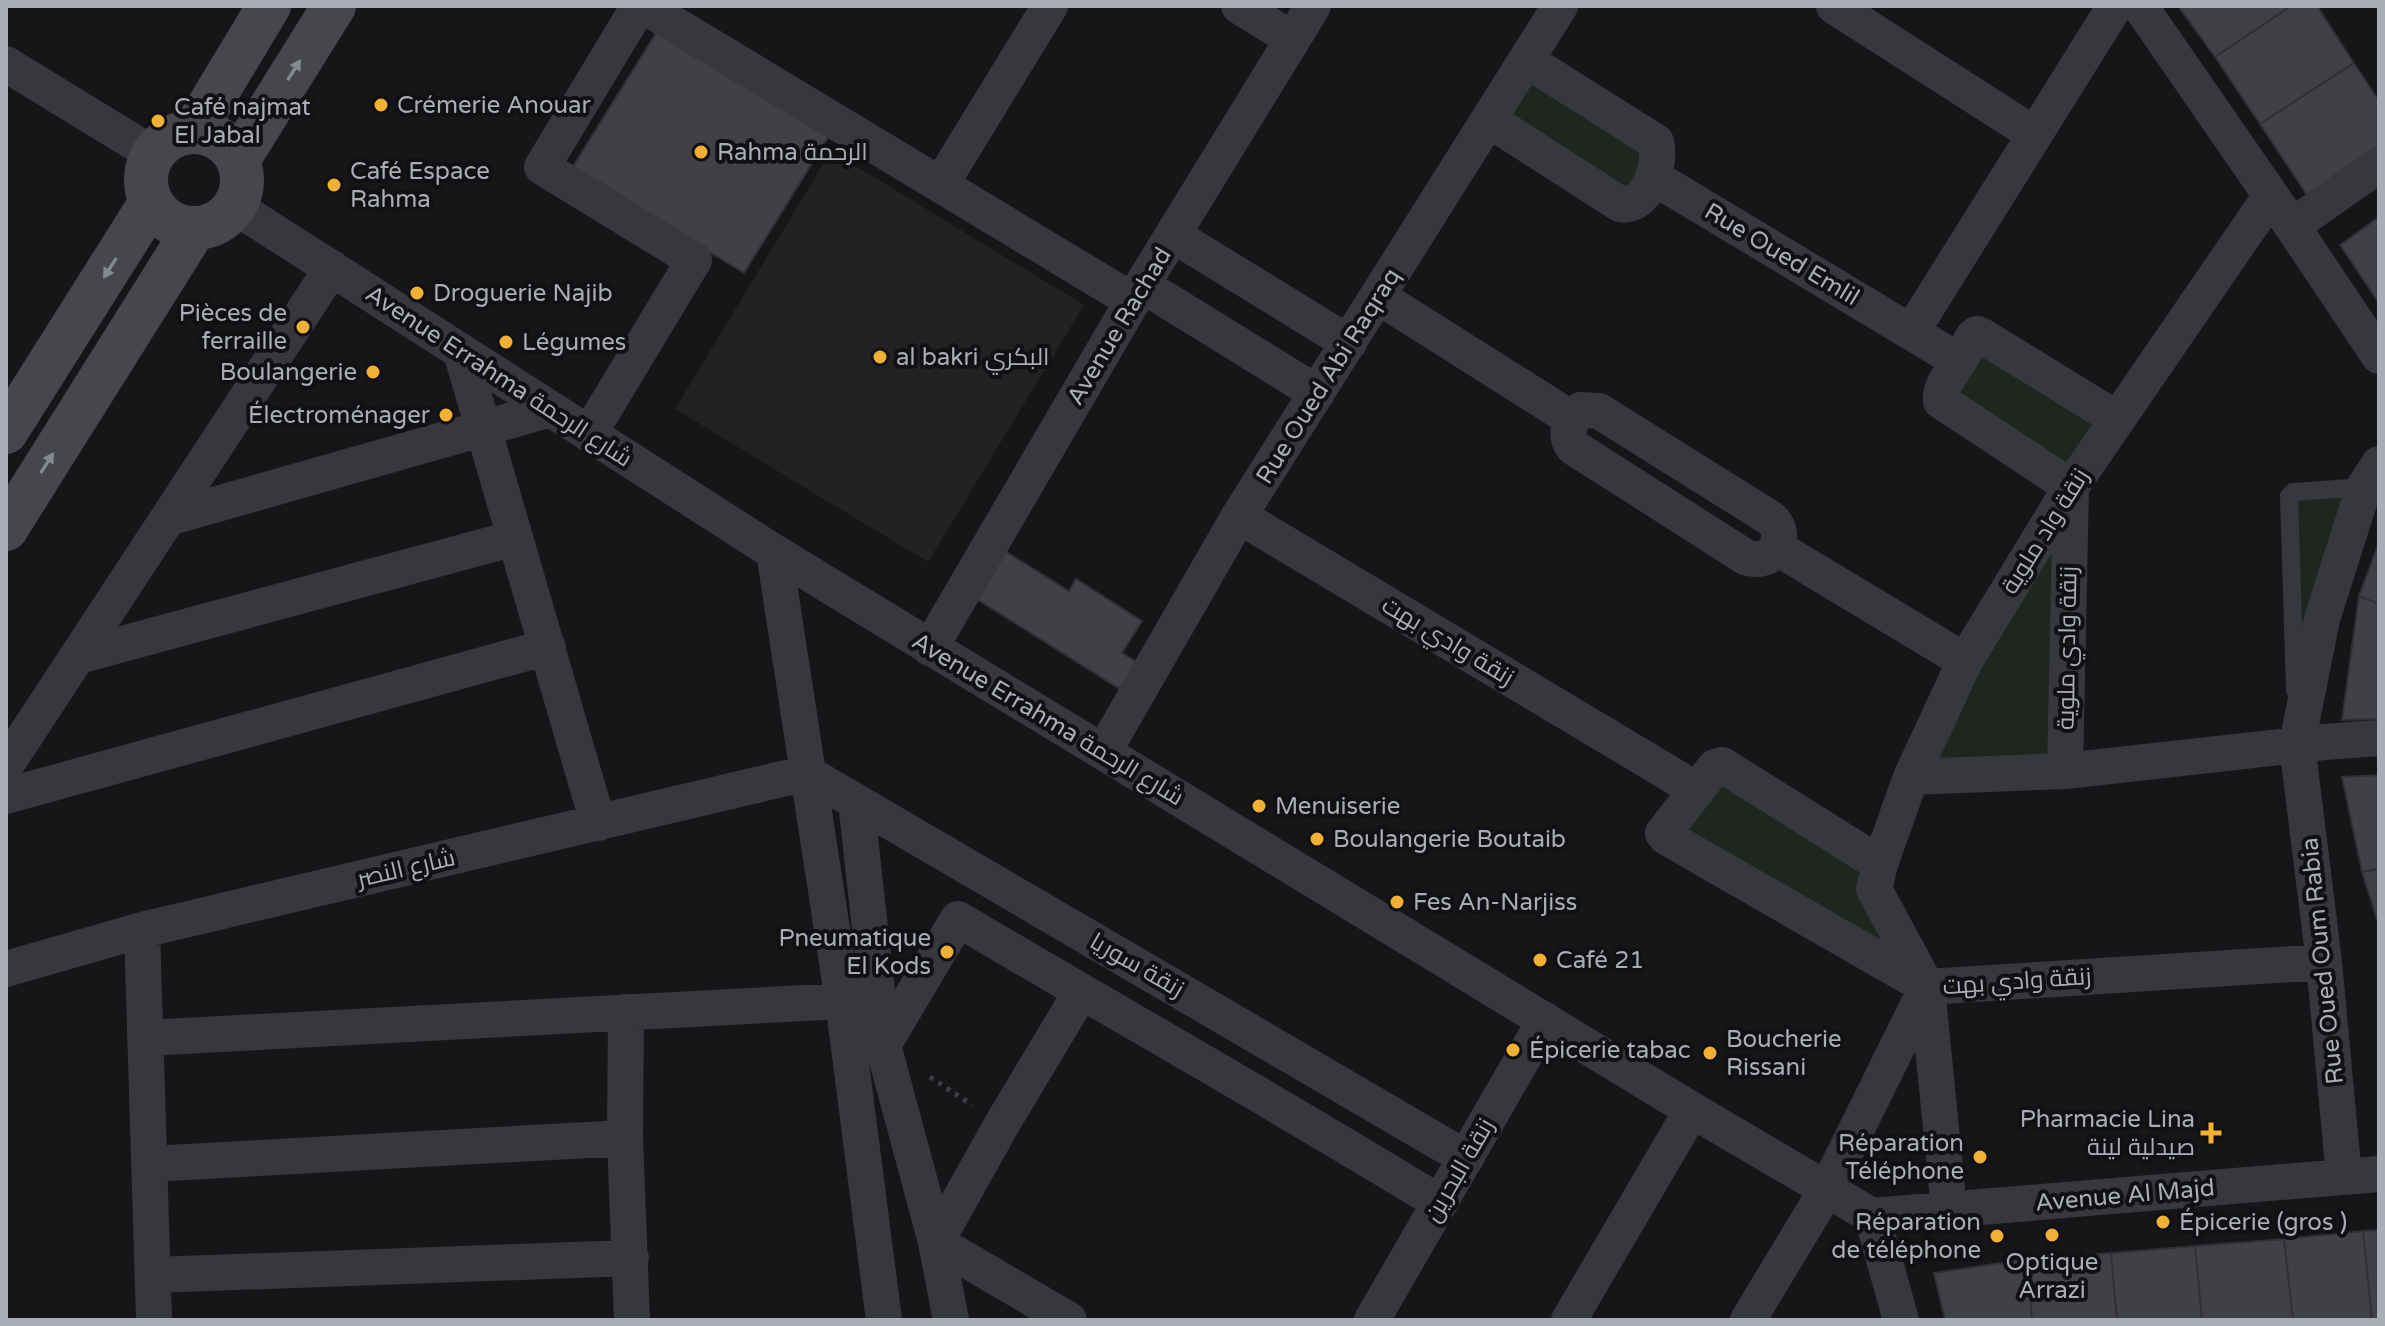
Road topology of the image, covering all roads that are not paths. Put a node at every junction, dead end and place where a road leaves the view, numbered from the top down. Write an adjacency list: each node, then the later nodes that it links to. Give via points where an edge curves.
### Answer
1 (269, 6): 15 (street)
2 (334, 6): 18 (street, one-way to 2)
3 (642, 6): 21 (street); 41 (street, via 542,167 694,260)
4 (1050, 6): 21 (street)
5 (1239, 6): 11 (street)
6 (1313, 6): 11 (street, Avenue Rachad)
7 (1560, 6): 12 (street, Rue Oued Abi Raqraq)
8 (1834, 6): 16 (street)
9 (2115, 6): 16 (street)
10 (2140, 6): 22 (street)
11 (1292, 39): 27 (street, Avenue Rachad)
12 (1526, 60): 14 (street, Rue Oued Abi Raqraq); 20 (street, via 1656,142 1659,161)
13 (6, 64): 17 (street)
14 (1489, 120): 20 (street, via 1620,204 1635,202); 30 (street, Rue Oued Abi Raqraq)
15 (193, 132): 17 (street, via 166,140); 18 (street, via 220,139)
16 (2034, 134): 31 (street)
17 (153, 154): 23 (street, via 145,181)
18 (238, 160): 24 (street, via 242,179)
19 (2379, 165): 25 (street)
20 (1653, 177): 31 (street, Rue Oued Emlil)
21 (941, 184): 29 (street)
22 (2270, 197): 25 (street); 38 (street, زنقة واد ملوية)
23 (151, 202): 26 (street, via 168,221); 40 (street, one-way to 40)
24 (234, 206): 26 (street, via 213,224); 28 (street, Avenue Errahma شارع الرحمة)
25 (2292, 226): 34 (street)
26 (195, 228): 46 (street, one-way to 26)
27 (1173, 235): 29 (street, Avenue Rachad); 32 (street)
28 (332, 268): 33 (street, Avenue Errahma شارع الرحمة); 45 (street)
29 (1138, 293): 36 (street); 50 (street, Avenue Rachad)
30 (1379, 297): 32 (street, Rue Oued Abi Raqraq); 52 (street, via 1572,419 1567,433 1573,447 1747,558 1761,559 1777,548)
31 (1912, 331): 35 (street, Rue Oued Emlil)
32 (1349, 343): 36 (street, Rue Oued Abi Raqraq)
33 (461, 352): 37 (street, Avenue Errahma شارع الرحمة); 39 (street)
34 (2379, 356)
35 (1959, 361): 38 (street, via 1977,334); 43 (street, via 1941,401)
36 (1317, 393): 44 (street, Rue Oued Abi Raqraq)
37 (551, 409): 39 (street); 41 (street, Avenue Errahma شارع الرحمة)
38 (2117, 419): 43 (street, زنقة واد ملوية)
39 (484, 429): 45 (street); 47 (street)
40 (6, 432)
41 (589, 434): 48 (street, Avenue Errahma شارع الرحمة)
42 (2371, 476): 54 (street, Rue Oued Oum Rabia, via 2322,619); 54 (lane, Rue Oued Oum Rabia, via 2293,492 2288,499)
43 (2071, 487): 52 (street, زنقة واد ملوية); 57 (street, زنقة وادي ملوية)
44 (1239, 516): 55 (street, Rue Oued Abi Raqraq); 60 (street, زنقة وادي بهت)
45 (168, 518): 51 (street)
46 (6, 529)
47 (515, 538): 49 (street); 51 (street)
48 (774, 552): 50 (street, Avenue Errahma شارع الرحمة); 58 (street)
49 (548, 647): 61 (street); 63 (street)
50 (930, 648): 55 (street, Avenue Errahma شارع الرحمة)
51 (78, 656): 56 (street)
52 (1965, 661): 59 (street, زنقة واد ملوية)
53 (2379, 738): 54 (street)
54 (2297, 744): 57 (street); 66 (street, Rue Oued Oum Rabia)
55 (1104, 751): 72 (street, Avenue Errahma شارع الرحمة)
56 (6, 765)
57 (2065, 771): 59 (street)
58 (807, 773): 62 (street, زنقة سوريا); 63 (street, شارع النصر); 70 (street)
59 (1911, 777): 64 (street, زنقة واد ملوية)
60 (1697, 790): 64 (street, زنقة وادي بهت, via 1722,765); 68 (street, زنقة وادي بهت, via 1664,831 1666,837)
61 (6, 796)
62 (856, 802): 74 (street); 77 (street, زنقة سوريا)
63 (598, 823): 65 (street, شارع النصر)
64 (1878, 879): 68 (street)
65 (142, 930): 67 (street, شارع النصر); 73 (street)
66 (2324, 962): 68 (street, زنقة وادي بهت); 79 (street, Rue Oued Oum Rabia)
67 (6, 969)
68 (1927, 987): 80 (street); 82 (street)
69 (1081, 992): 74 (street, via 958,919); 81 (street); 84 (street)
70 (843, 1001): 71 (street); 90 (street)
71 (626, 1012): 73 (street); 76 (street)
72 (1545, 1020): 75 (street, Avenue Errahma شارع الرحمة); 77 (street, زنقة البحرين)
73 (145, 1038): 78 (street)
74 (883, 1045): 84 (street)
75 (1692, 1110): 80 (street, Avenue Errahma شارع الرحمة); 94 (street)
76 (625, 1138): 78 (street); 85 (street)
77 (1466, 1158): 81 (street, زنقة البحرين)
78 (149, 1164): 86 (street)
79 (2362, 1176): 82 (street, Avenue Al Majd)
80 (1827, 1189): 83 (street, Avenue Errahma شارع الرحمة); 95 (street)
81 (1440, 1203): 93 (street, زنقة البحرين)
82 (1949, 1209): 83 (street, Avenue Al Majd)
83 (1872, 1216): 96 (street)
84 (936, 1242): 87 (street); 91 (street)
85 (631, 1258): 86 (street); 89 (street)
86 (153, 1275): 88 (street)
87 (1026, 1309): 92 (street)
88 (154, 1320)
89 (632, 1320)
90 (884, 1320)
91 (951, 1320)
92 (1069, 1320)
93 (1372, 1320)
94 (1569, 1320)
95 (1748, 1320)
96 (1901, 1320)

